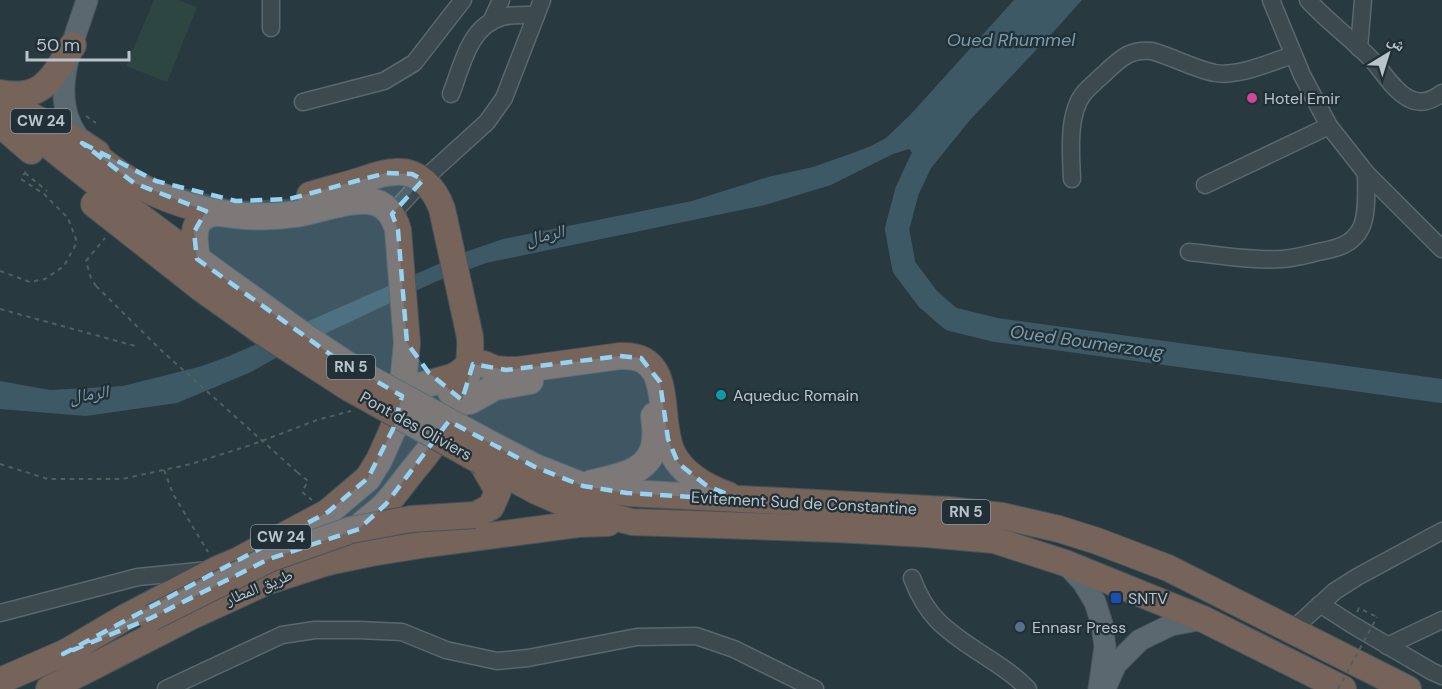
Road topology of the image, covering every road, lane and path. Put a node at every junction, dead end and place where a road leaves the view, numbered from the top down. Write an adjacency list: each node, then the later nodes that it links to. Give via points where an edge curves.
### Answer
1 (87, 0): 11 (main road)
2 (271, 0): 10 (street)
3 (463, 0): 18 (street, via 414,63 384,81)
4 (501, 0): 9 (street)
5 (1271, 0): 13 (street)
6 (1308, 0): 12 (street)
7 (1364, 0): 12 (street)
8 (539, 8): 9 (street); 26 (street, via 504,98 487,122)
9 (491, 22): 16 (street, via 474,37)
10 (271, 28)
11 (73, 45): 14 (highway, via 42,88 20,95); 23 (main road, CW 24, via 65,72 64,100 70,123)
12 (1359, 48): 15 (street, via 1406,98 1424,102)
13 (1293, 55): 21 (street); 25 (street, via 1224,74 1152,51 1126,54 1083,94 1075,111)
14 (0, 93)
15 (1442, 93)
16 (451, 94)
17 (0, 99): 23 (highway, CW 24)
18 (303, 102)
19 (0, 104): 35 (highway, RN 5)
20 (82, 112): 23 (path)
21 (1329, 126): 24 (street); 27 (street)
22 (6, 132): 31 (highway, RN 5)
23 (89, 133): 26 (highway, CW 24, via 102,156 156,181 236,201 306,196 393,172); 29 (highway, via 107,165 134,183 163,197)
24 (1366, 173): 32 (street); 33 (street, via 1364,219 1348,243 1295,257 1267,259)
25 (1072, 179)
26 (423, 180): 30 (street); 39 (highway, CW 24, via 432,188 442,209 468,324)
27 (1205, 185)
28 (47, 191): 34 (path, via 25,173 21,179 44,194 68,218 77,242 64,266 45,279 30,282)
29 (216, 213): 30 (highway, via 295,214 370,201 382,205); 35 (highway, via 200,219 194,232)
30 (395, 222): 37 (highway, CW 24)
31 (117, 223): 35 (highway, RN 5); 51 (path, bridge, via 86,261 96,286 308,481 302,492)
32 (1442, 249)
33 (1189, 252)
34 (0, 271)
35 (204, 273): 46 (highway, Pont des Oliviers / RN 5, bridge)
36 (0, 309): 38 (path)
37 (407, 343): 40 (highway, CW 24, via 420,364); 41 (highway, CW 24)
38 (139, 347)
39 (469, 365): 40 (highway); 42 (highway, CW 24); 50 (highway, via 480,363 495,369 518,370 620,356 641,358 650,364 660,382 668,439 678,463 707,486)
40 (438, 381): 41 (highway); 42 (highway, CW 24)
41 (402, 394): 44 (highway, CW 24)
42 (461, 399): 45 (highway, CW 24); 49 (highway, via 473,400 495,387 511,384 615,369 635,372 649,386 652,396 656,440 650,456 631,473)
43 (351, 411): 48 (path)
44 (393, 429): 45 (highway, via 407,448); 51 (highway, CW 24, via 368,478)
45 (431, 449): 54 (highway, CW 24, via 386,504)
46 (489, 454): 49 (highway, Evitement Sud de Constantine / RN 5); 52 (highway, Evitement Sud de Constantine / RN 5, via 536,491 568,505); 65 (highway, CW 24, bridge, via 498,491 490,507 476,515 411,519 351,530 269,559 151,618)
47 (0, 464): 48 (path, via 48,479 122,479)
48 (164, 470): 56 (path, via 173,494)
49 (583, 486): 50 (highway, Evitement Sud de Constantine / RN 5, via 627,493)
50 (742, 500): 63 (highway, Evitement Sud de Constantine / RN 5, via 949,510 1002,516 1059,529 1168,568)
51 (328, 512): 56 (highway, CW 24)
52 (632, 522): 54 (highway, CW 24, via 578,524); 55 (highway, Evitement Sud de Constantine / RN 5, via 836,529 994,540)
53 (1442, 531): 58 (street, via 1357,577)
54 (328, 562): 68 (highway, طريق المطار / CW 24, via 266,582)
55 (1065, 563): 61 (highway, Evitement Sud de Constantine / RN 5); 72 (main road, via 1083,582 1102,624 1105,647)
56 (218, 569): 59 (street, via 138,577); 65 (highway, CW 24)
57 (912, 578): 71 (street, via 939,622)
58 (1320, 604): 63 (street); 64 (street)
59 (0, 613)
60 (1368, 613): 74 (path, bridge, via 1377,617)
61 (1203, 618): 73 (main road, via 1171,625 1140,640 1116,664); 75 (highway, Evitement Sud de Constantine / RN 5)
62 (1442, 620): 64 (street)
63 (1292, 630): 76 (highway, Evitement Sud de Constantine / RN 5)
64 (1387, 646): 66 (street)
65 (63, 654): 67 (highway, CW 24)
66 (1442, 676)
67 (0, 681)
68 (49, 689)
69 (166, 689): 70 (street, via 282,635 358,630 402,632 446,650 497,661 637,637 696,636 734,649)
70 (815, 689)
71 (1028, 689)
72 (1100, 689)
73 (1105, 689)
74 (1338, 689)
75 (1343, 689)
76 (1408, 689)

